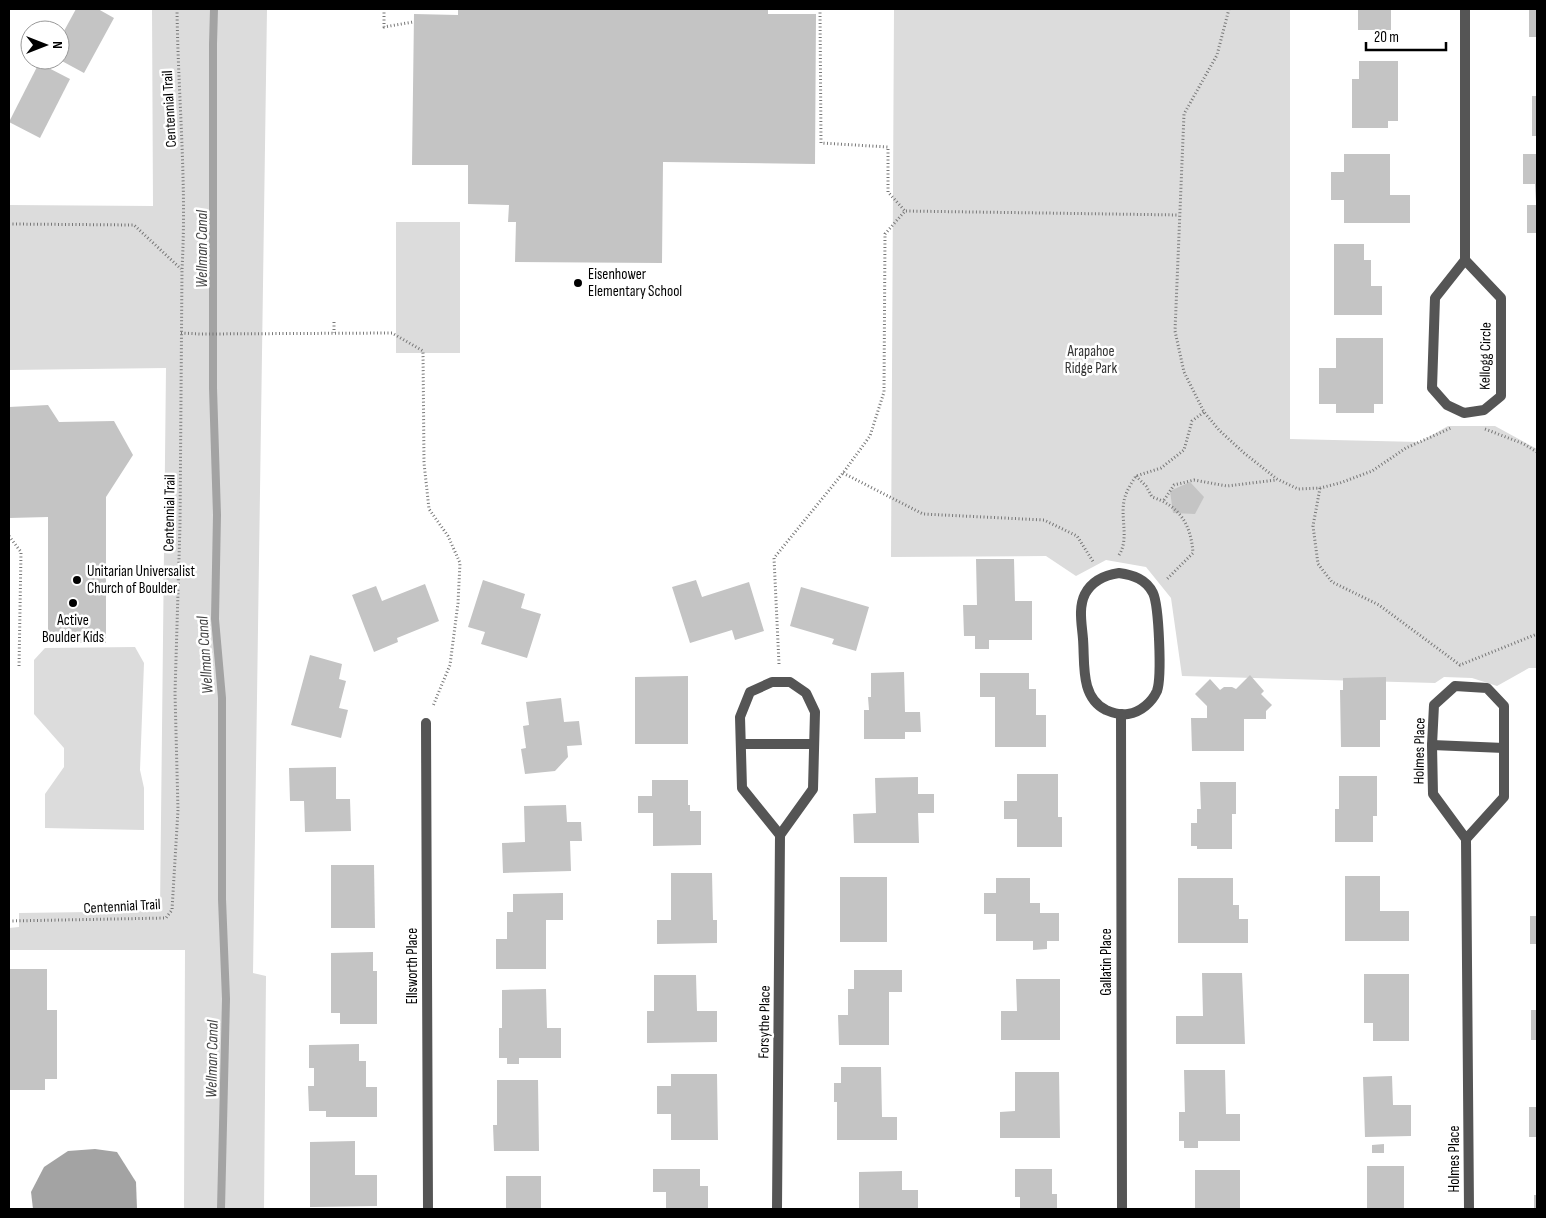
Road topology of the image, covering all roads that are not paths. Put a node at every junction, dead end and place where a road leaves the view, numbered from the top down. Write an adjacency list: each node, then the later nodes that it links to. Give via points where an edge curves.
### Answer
1 (1465, 9): 2 (street)
2 (1465, 260): 2 (street, Kellogg Circle, via 1435,298 1432,388 1447,405 1464,413 1484,410 1501,396 1501,298)
3 (1121, 714): 3 (street, via 1100,707 1086,687 1081,612 1085,594 1092,584 1102,577 1119,573 1140,579 1153,593 1158,612 1159,679 1152,700 1131,713); 13 (street, Gallatin Place)
4 (426, 723): 11 (street, Ellsworth Place)
5 (741, 744): 6 (street); 6 (street, via 740,717 750,692 772,682 790,682 806,693 815,712); 9 (street, via 742,788)
6 (814, 744): 9 (street, via 813,789)
7 (1432, 745): 8 (street); 8 (street, Holmes Place, via 1434,706 1455,686 1488,688 1504,706); 10 (street, Holmes Place, via 1433,794)
8 (1504, 748): 10 (street, Holmes Place, via 1504,797)
9 (780, 835): 12 (street, Forsythe Place)
10 (1466, 839): 14 (street, Holmes Place)
11 (428, 1209)
12 (777, 1209)
13 (1122, 1209)
14 (1469, 1209)

